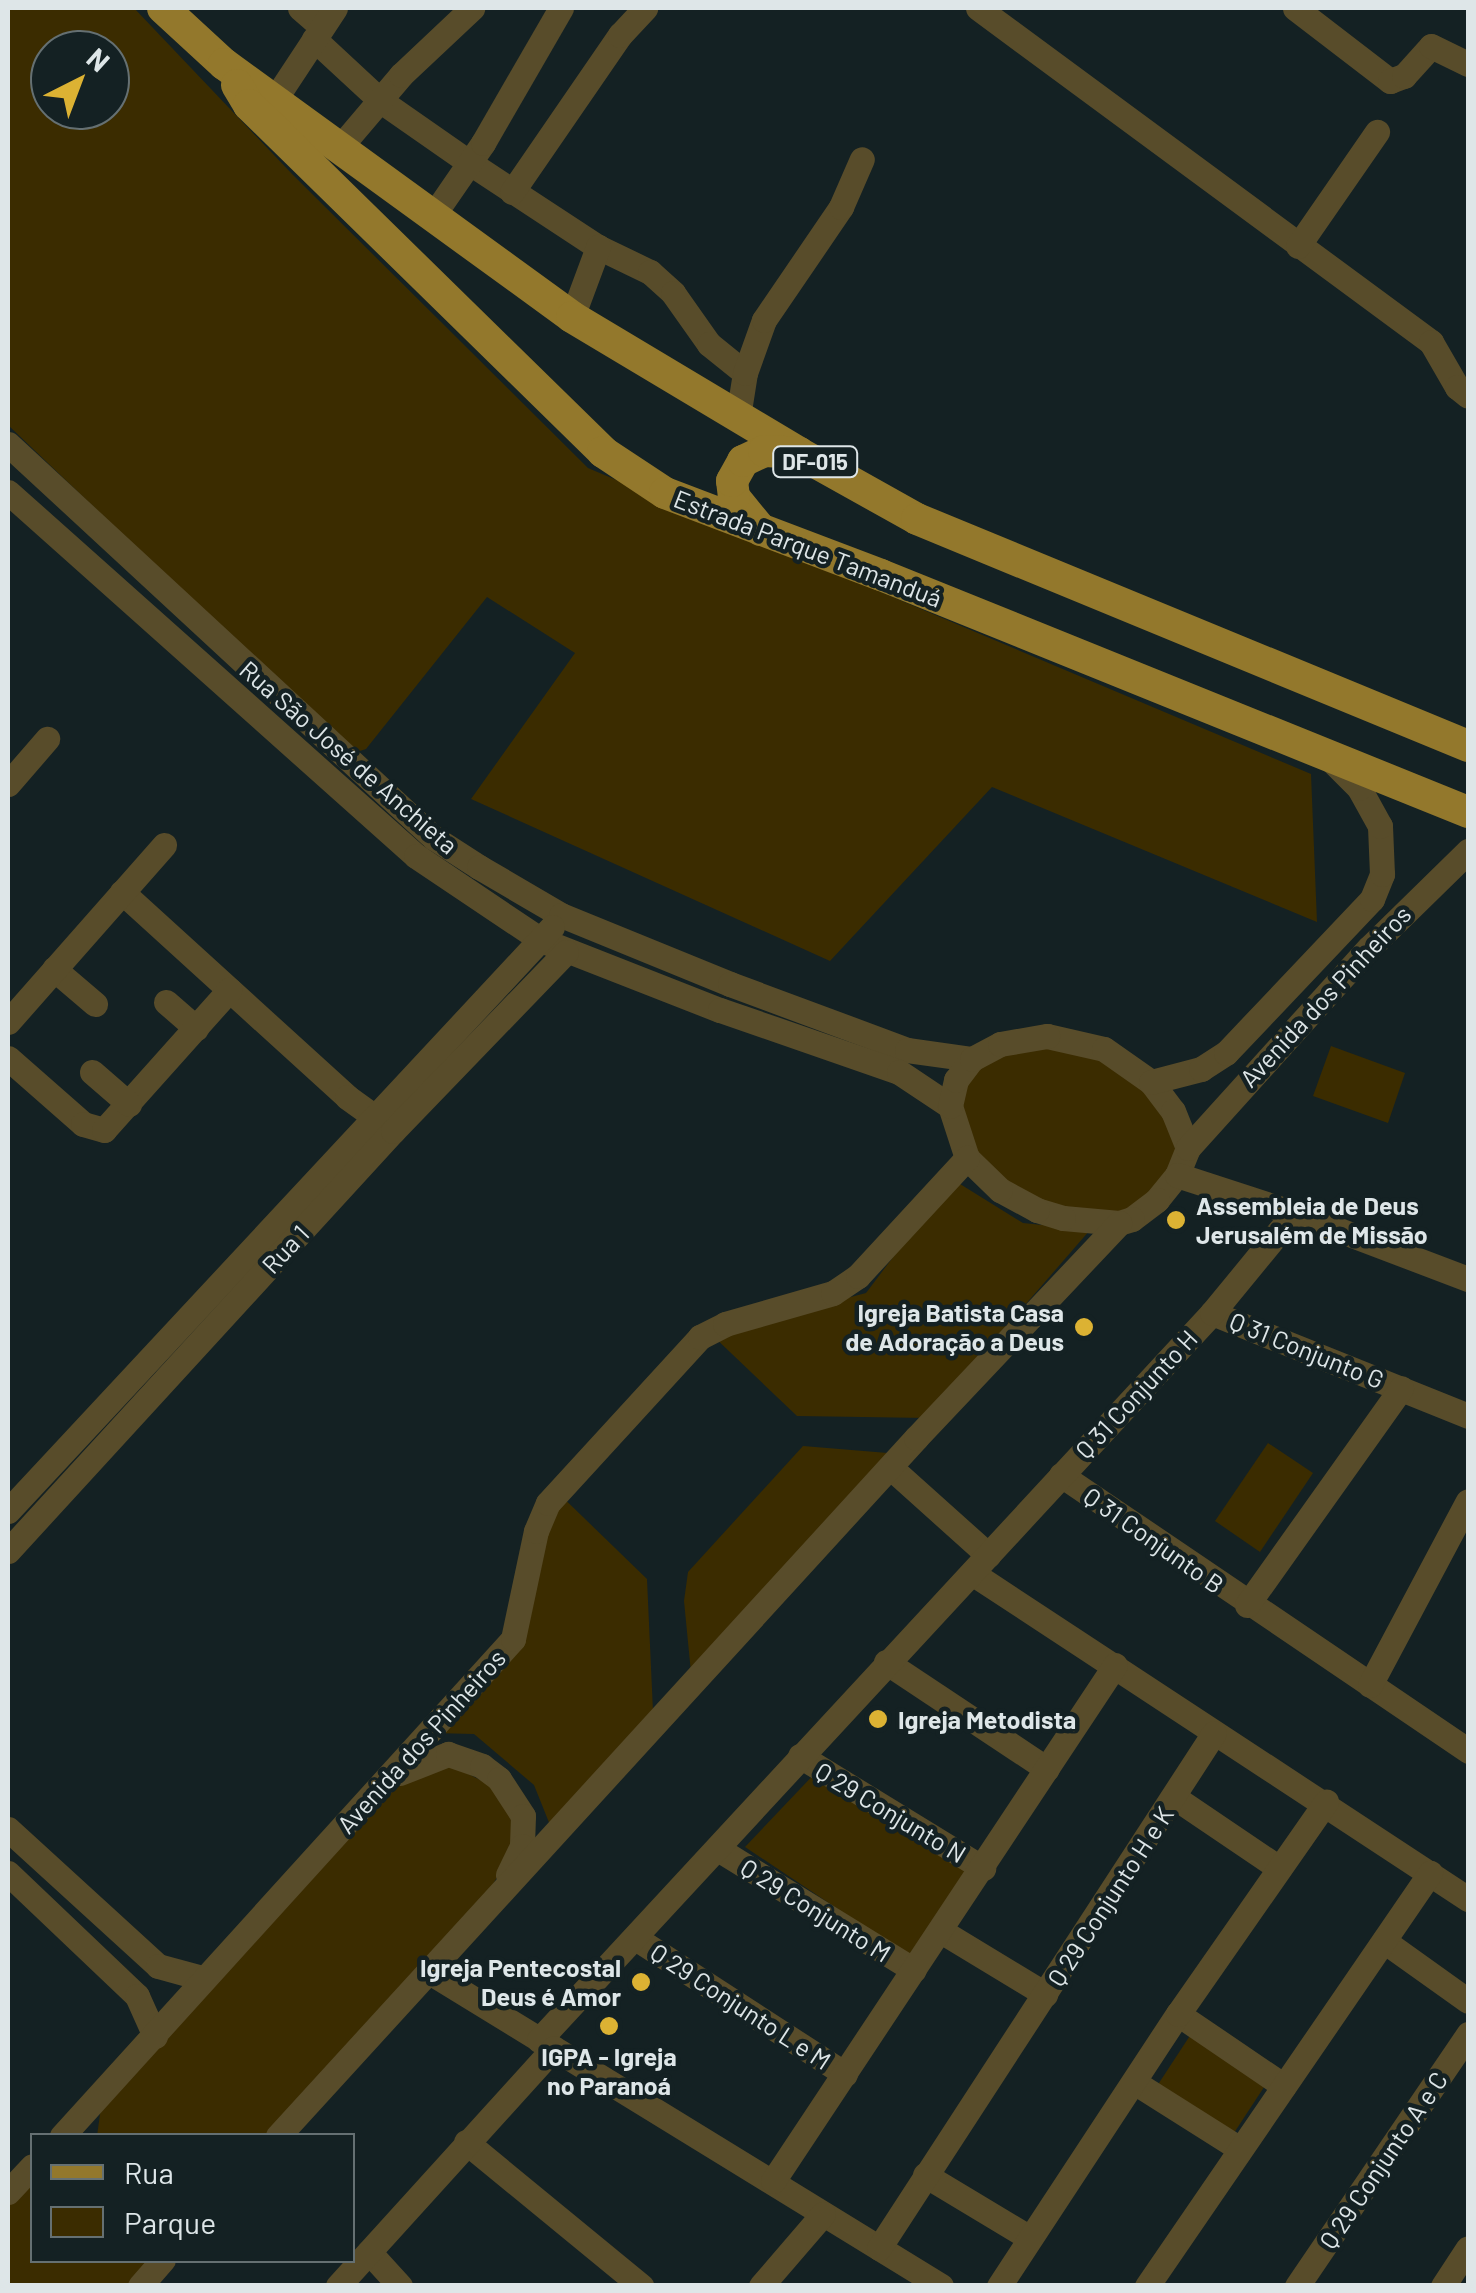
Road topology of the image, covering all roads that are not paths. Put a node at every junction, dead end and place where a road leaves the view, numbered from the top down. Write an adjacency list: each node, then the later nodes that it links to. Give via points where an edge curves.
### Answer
1 (163, 8): 9 (main road, Estrada Parque Tamanduá / DF-015)
2 (300, 8): 8 (street)
3 (472, 8): 12 (street)
4 (561, 8): 16 (street)
5 (645, 8): 17 (street)
6 (978, 8): 19 (street)
7 (1295, 8): 10 (street, via 1390,81 1404,76 1431,46)
8 (324, 24): 11 (street); 12 (street)
9 (224, 64): 11 (main road, Estrada Parque Tamanduá / DF-015); 28 (main road, Estrada Parque Tamanduá / DF-015, via 249,105 604,452 665,493)
10 (1468, 64)
11 (275, 99): 14 (main road, Estrada Parque Tamanduá / DF-015)
12 (381, 101): 14 (street); 16 (street)
13 (1377, 132): 19 (street)
14 (340, 147): 18 (main road, Estrada Parque Tamanduá / DF-015)
15 (862, 160): 22 (street, via 841,207 764,320)
16 (470, 163): 17 (street); 18 (street)
17 (512, 192): 20 (street)
18 (432, 218): 21 (main road, Estrada Parque Tamanduá / DF-015)
19 (1298, 246): 23 (street, via 1431,342)
20 (598, 247): 21 (street); 22 (street, via 650,272 708,344)
21 (572, 317): 24 (main road, Estrada Parque Tamanduá / DF-015)
22 (745, 373): 24 (street)
23 (1468, 396)
24 (738, 417): 26 (main road, Estrada Parque Tamanduá / DF-015)
25 (8, 444): 37 (street, Rua São José de Anchieta, via 434,838)
26 (799, 453): 28 (main road, via 764,451 743,460 732,482 734,497); 30 (main road, Estrada Parque Tamanduá / DF-015, via 917,519)
27 (8, 492): 38 (street, Rua São José de Anchieta, via 416,856)
28 (762, 530): 31 (main road, Estrada Parque Tamanduá / DF-015)
29 (46, 739): 32 (street)
30 (1468, 746)
31 (1324, 753): 33 (main road, Estrada Parque Tamanduá / DF-015); 49 (street, Avenida dos Pinheiros, via 1359,788 1380,826 1382,874 1372,900 1226,1053 1200,1070)
32 (9, 778)
33 (1468, 812)
34 (164, 845): 36 (street)
35 (1468, 851): 53 (street, Avenida dos Pinheiros, via 1369,948)
36 (122, 892): 40 (street); 41 (street)
37 (561, 915): 38 (street, Rua 1); 47 (street, Rua São José de Anchieta, via 907,1050)
38 (541, 940): 39 (street, Rua São José de Anchieta); 52 (street, Rua 1)
39 (566, 952): 51 (street, Rua São José de Anchieta, via 899,1072); 52 (street, Rua 1)
40 (54, 969): 43 (street); 44 (street)
41 (230, 990): 45 (street); 52 (street)
42 (166, 1002): 45 (street)
43 (95, 1004)
44 (8, 1022)
45 (196, 1028): 50 (street)
46 (8, 1058): 50 (street, via 90,1129 104,1130)
47 (972, 1059): 49 (street, via 1000,1044 1076,1039 1104,1049); 51 (street, via 956,1080)
48 (92, 1072): 50 (street)
49 (1152, 1082): 53 (street)
50 (129, 1104)
51 (950, 1106): 54 (street)
52 (384, 1124): 65 (street, Rua 1); 66 (street, Rua 1)
53 (1188, 1148): 55 (street)
54 (968, 1158): 57 (street, via 1000,1190 1036,1210); 76 (street, Avenida dos Pinheiros, via 858,1276 833,1293 700,1337 548,1504 513,1640)
55 (1177, 1175): 56 (street); 57 (street, via 1157,1200)
56 (1294, 1213): 58 (street); 59 (street, Q 31 Conjunto H)
57 (1119, 1223): 62 (street)
58 (1468, 1280)
59 (1212, 1313): 60 (street, Q 31 Conjunto G); 63 (street, Q 31 Conjunto H)
60 (1401, 1388): 61 (street, Q 31 Conjunto G); 68 (street)
61 (1468, 1416)
62 (890, 1467): 67 (street); 85 (street)
63 (1060, 1475): 67 (street, Q 31 Conjunto H); 68 (street, Q 31 Conjunto B)
64 (1468, 1501): 71 (street)
65 (8, 1511)
66 (8, 1551)
67 (980, 1564): 69 (street, Q 31 Conjunto H); 70 (street)
68 (1248, 1605): 71 (street, Q 31 Conjunto B)
69 (886, 1662): 74 (street, Q 31 Conjunto H); 75 (street)
70 (1115, 1665): 72 (street); 75 (street)
71 (1370, 1686): 73 (street, Q 31 Conjunto B)
72 (1214, 1734): 77 (street, Q 29 Conjunto H e K); 78 (street)
73 (1468, 1751)
74 (800, 1756): 80 (street, Q 31 Conjunto H); 81 (street, Q 29 Conjunto N)
75 (1047, 1769): 81 (street)
76 (387, 1780): 85 (street, via 448,1754 498,1779 524,1816 522,1846); 92 (street, Avenida dos Pinheiros)
77 (1174, 1797): 82 (street); 93 (street, Q 29 Conjunto H e K)
78 (1326, 1802): 82 (street); 84 (street)
79 (8, 1829): 92 (street, via 158,1966)
80 (718, 1849): 88 (street, Q 31 Conjunto H); 90 (street, Q 29 Conjunto M)
81 (983, 1868): 87 (street)
82 (1279, 1868): 95 (street)
83 (8, 1873): 97 (street, via 137,1996)
84 (1430, 1874): 86 (street); 89 (street)
85 (500, 1892): 91 (street)
86 (1468, 1899)
87 (941, 1931): 90 (street); 93 (street)
88 (637, 1939): 98 (street, Q 31 Conjunto H); 99 (street, Q 29 Conjunto L e M)
89 (1384, 1941): 94 (street); 102 (street)
90 (914, 1970): 99 (street)
91 (428, 1971): 98 (street); 105 (street)
92 (202, 1978): 97 (street, Avenida dos Pinheiros)
93 (1045, 1994): 109 (street, Q 29 Conjunto H e K)
94 (1468, 2001)
95 (1178, 2014): 100 (street); 102 (street)
96 (1468, 2034): 126 (street, Q 29 Conjunto A e C)
97 (155, 2036): 101 (street, Avenida dos Pinheiros)
98 (547, 2044): 106 (street, Q 31 Conjunto H); 110 (street)
99 (845, 2074): 110 (street)
100 (1134, 2082): 107 (street); 113 (street)
101 (112, 2084): 103 (street, Avenida dos Pinheiros); 104 (street, via 90,2106)
102 (1284, 2086): 107 (street)
103 (65, 2133)
104 (87, 2133)
105 (281, 2133)
106 (466, 2142): 116 (street, Q 31 Conjunto H); 122 (street)
107 (1240, 2150): 125 (street)
108 (30, 2168): 111 (street)
109 (925, 2175): 113 (street); 114 (street, Q 29 Conjunto H e K)
110 (773, 2181): 112 (street)
111 (8, 2192)
112 (823, 2214): 114 (street); 123 (street)
113 (1030, 2238): 124 (street)
114 (878, 2248): 118 (street)
115 (1468, 2248): 127 (street)
116 (369, 2252): 120 (street, Q 31 Conjunto H); 121 (street)
117 (161, 2263): 119 (street)
118 (940, 2285)
119 (140, 2286)
120 (338, 2286)
121 (400, 2286)
122 (641, 2286)
123 (761, 2286)
124 (999, 2286)
125 (1147, 2286)
126 (1297, 2286)
127 (1444, 2286)

